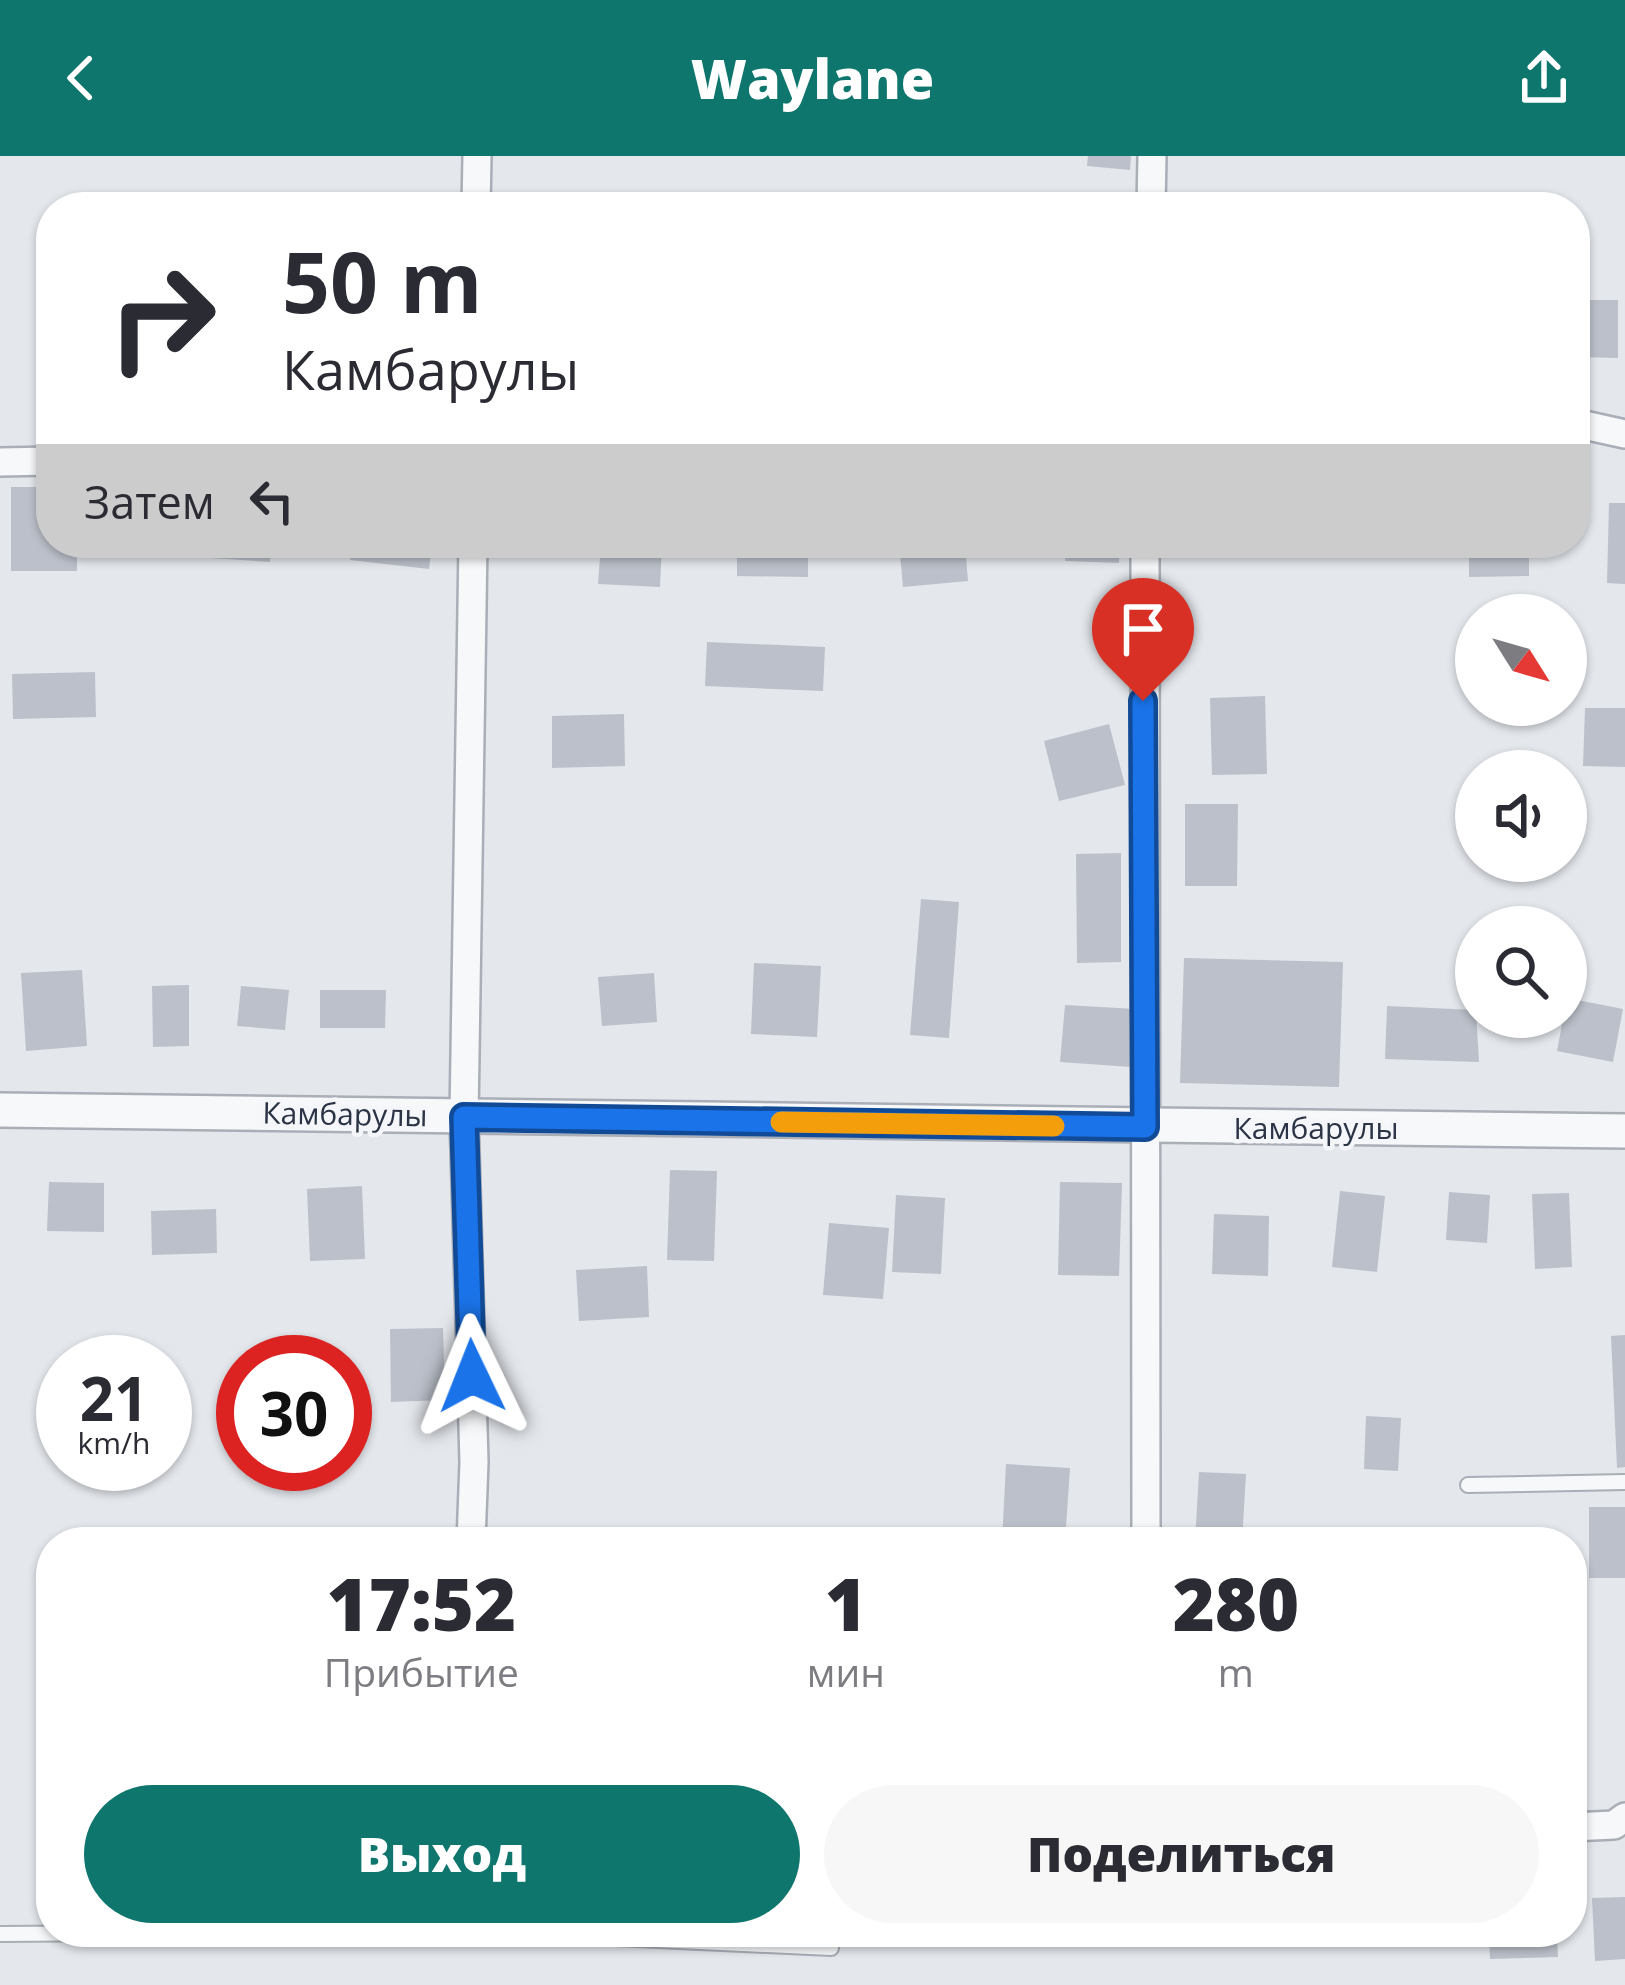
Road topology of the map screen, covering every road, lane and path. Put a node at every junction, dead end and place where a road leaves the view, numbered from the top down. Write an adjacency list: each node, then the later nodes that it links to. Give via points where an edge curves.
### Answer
1 (477, 156): 3 (street)
2 (1152, 156): 4 (street)
3 (476, 192)
4 (1151, 192)
5 (1590, 426): 6 (street)
6 (1625, 434)
7 (36, 461): 8 (street)
8 (0, 462)
9 (472, 558): 12 (street)
10 (1145, 558): 13 (street)
11 (0, 1110): 12 (street, Камбарулы)
12 (464, 1117): 13 (street, Камбарулы); 17 (street)
13 (1145, 1127): 14 (street, Камбарулы); 18 (street)
14 (1625, 1131)
15 (1625, 1482): 16 (lane)
16 (1468, 1484)
17 (472, 1527)
18 (1146, 1527)
19 (1625, 1817): 20 (street)
20 (1587, 1826)
21 (0, 1934): 22 (lane)
22 (36, 1934)
23 (809, 1947): 24 (lane)
24 (831, 1948)

